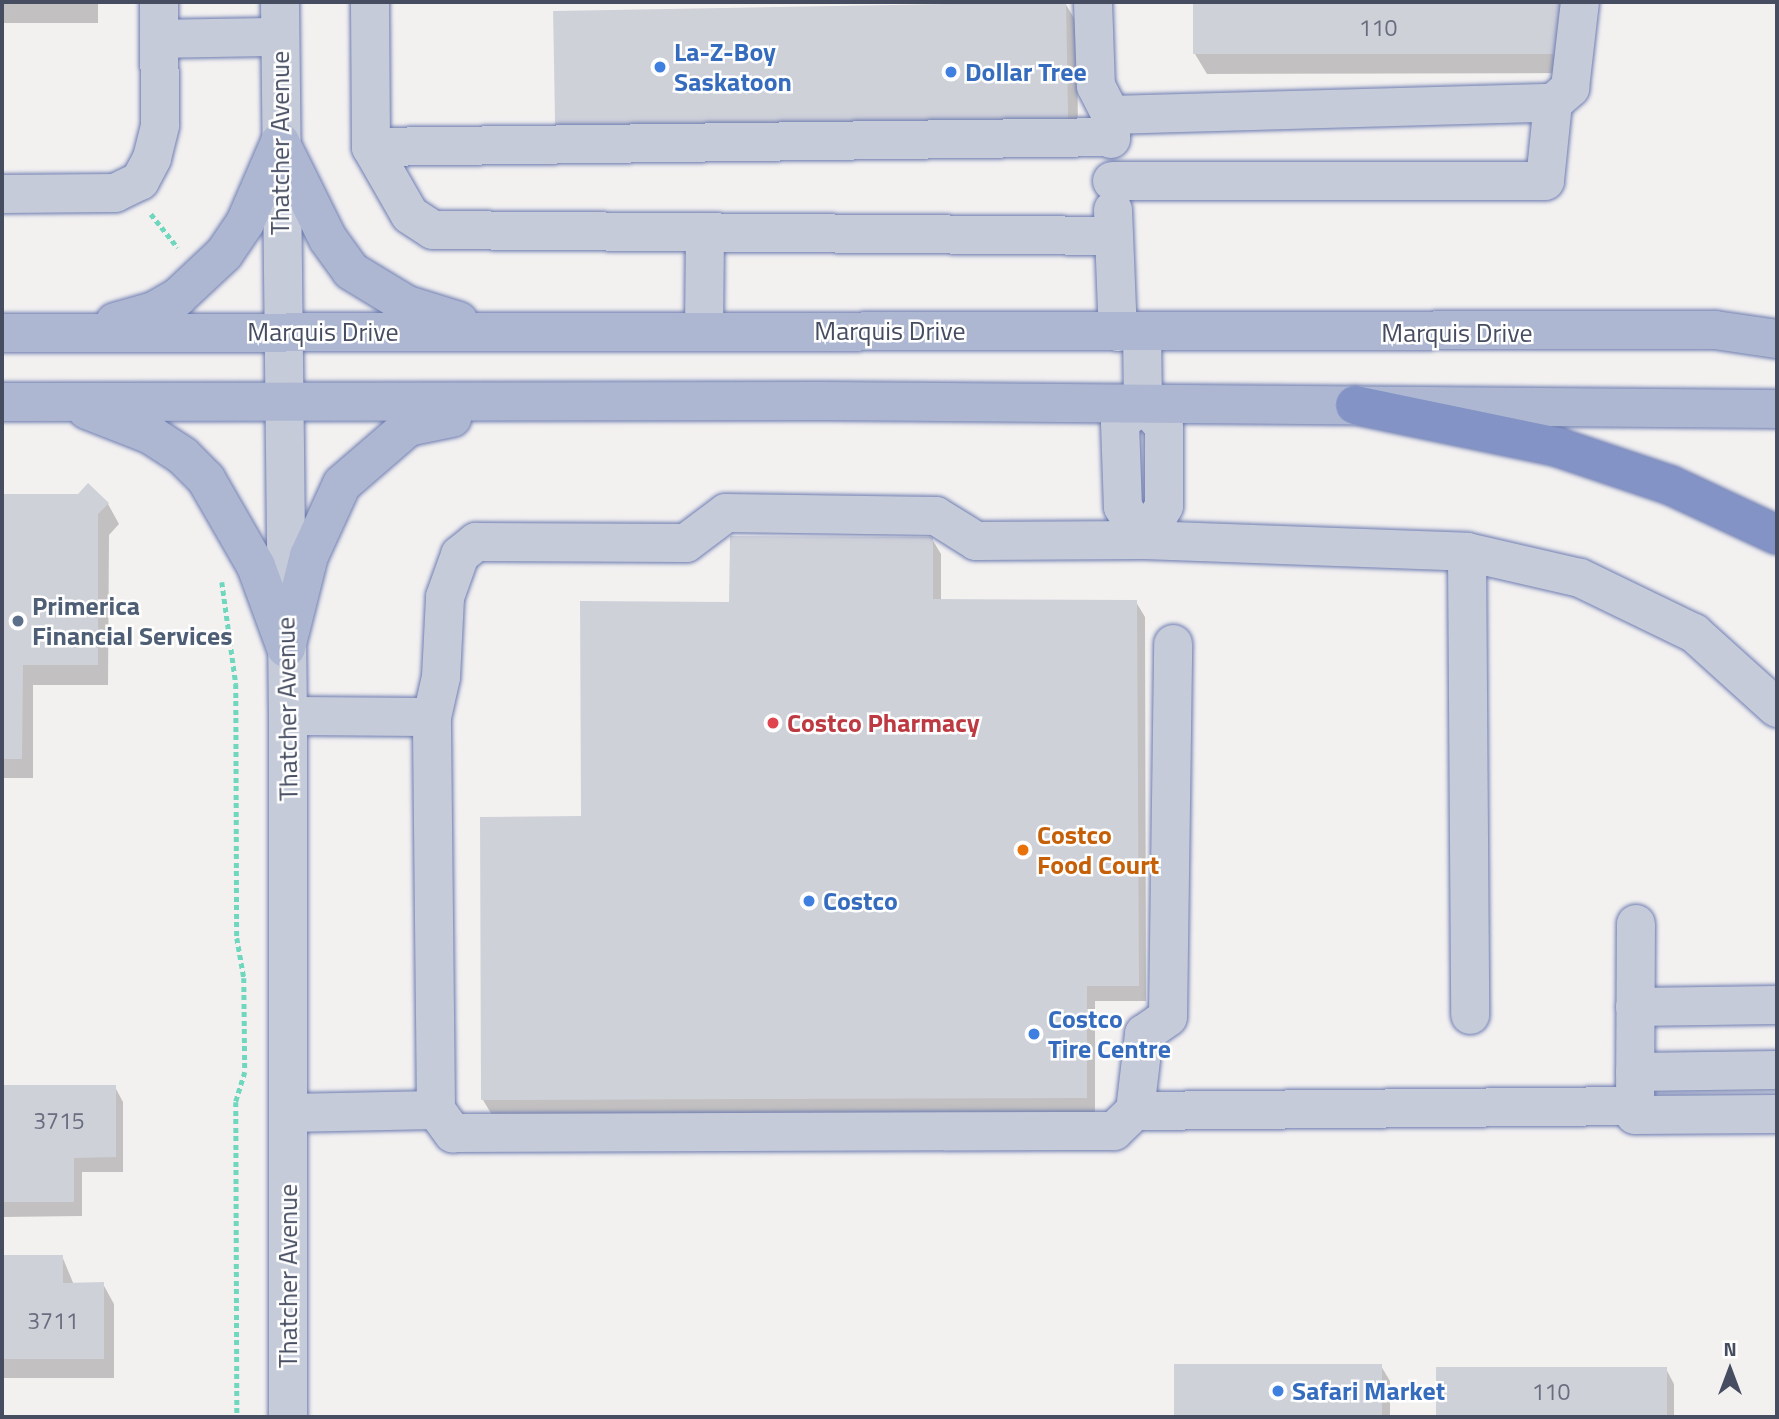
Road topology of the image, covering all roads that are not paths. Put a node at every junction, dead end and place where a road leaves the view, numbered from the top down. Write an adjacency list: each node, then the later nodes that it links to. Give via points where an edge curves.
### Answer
1 (370, 2): 9 (street)
2 (1093, 2): 7 (street, via 1096,86)
3 (1580, 2): 6 (street, via 1570,88)
4 (280, 19): 5 (street); 8 (street, Thatcher Avenue)
5 (159, 20): 11 (street, via 160,125 152,158 140,181 115,193)
6 (1553, 103): 7 (street); 10 (street, via 1545,181)
7 (1111, 126): 9 (street); 10 (street)
8 (280, 142): 15 (street, Thatcher Avenue); 16 (main road, via 328,239 351,271 407,304); 19 (main road, via 245,223 196,283 153,311)
9 (371, 147): 12 (street, via 410,215 433,230)
10 (1112, 181): 13 (street)
11 (2, 194)
12 (705, 232): 13 (street); 14 (street)
13 (1114, 236): 17 (street)
14 (704, 331): 16 (main road, Marquis Drive); 17 (main road, Marquis Drive)
15 (281, 332): 16 (main road, Marquis Drive); 19 (main road, Marquis Drive); 25 (street, Thatcher Avenue)
16 (494, 332)
17 (1130, 332): 20 (main road, Marquis Drive, via 1714,330); 23 (street)
18 (2, 333): 19 (main road, Marquis Drive)
19 (76, 333)
20 (1777, 339)
21 (2, 402): 22 (main road)
22 (61, 402): 25 (main road); 32 (main road, via 150,435 183,456 206,479 256,566)
23 (1143, 403): 24 (main road); 26 (main road); 29 (street, via 1120,423 1123,507)
24 (518, 404): 25 (main road); 32 (main road, via 408,427 342,484 309,556)
25 (281, 405): 32 (street, Thatcher Avenue)
26 (1355, 405): 27 (main road); 28 (highway, via 1557,447 1671,485)
27 (1777, 409)
28 (1777, 535)
29 (1144, 540): 30 (street); 35 (street, via 976,541 936,516 726,513 686,543 476,542 460,555 448,586 441,677)
30 (1467, 552): 33 (street, via 1580,578 1694,633); 38 (street)
31 (1174, 644): 45 (street, via 1168,1017 1144,1034)
32 (286, 648): 34 (street, Thatcher Avenue)
33 (1777, 708)
34 (288, 716): 35 (street); 46 (street, Thatcher Avenue)
35 (432, 717): 44 (street)
36 (1636, 924): 41 (street)
37 (1777, 1005): 41 (street)
38 (1471, 1015)
39 (1777, 1024): 41 (street)
40 (1777, 1050): 41 (street)
41 (1635, 1060): 42 (street); 43 (street); 45 (street); 47 (street, via 1635,1115)
42 (1777, 1070)
43 (1777, 1097)
44 (436, 1110): 45 (street, via 453,1133 1114,1131); 46 (street)
45 (1135, 1111)
46 (289, 1113): 48 (street, Thatcher Avenue)
47 (1777, 1114)
48 (288, 1417)

